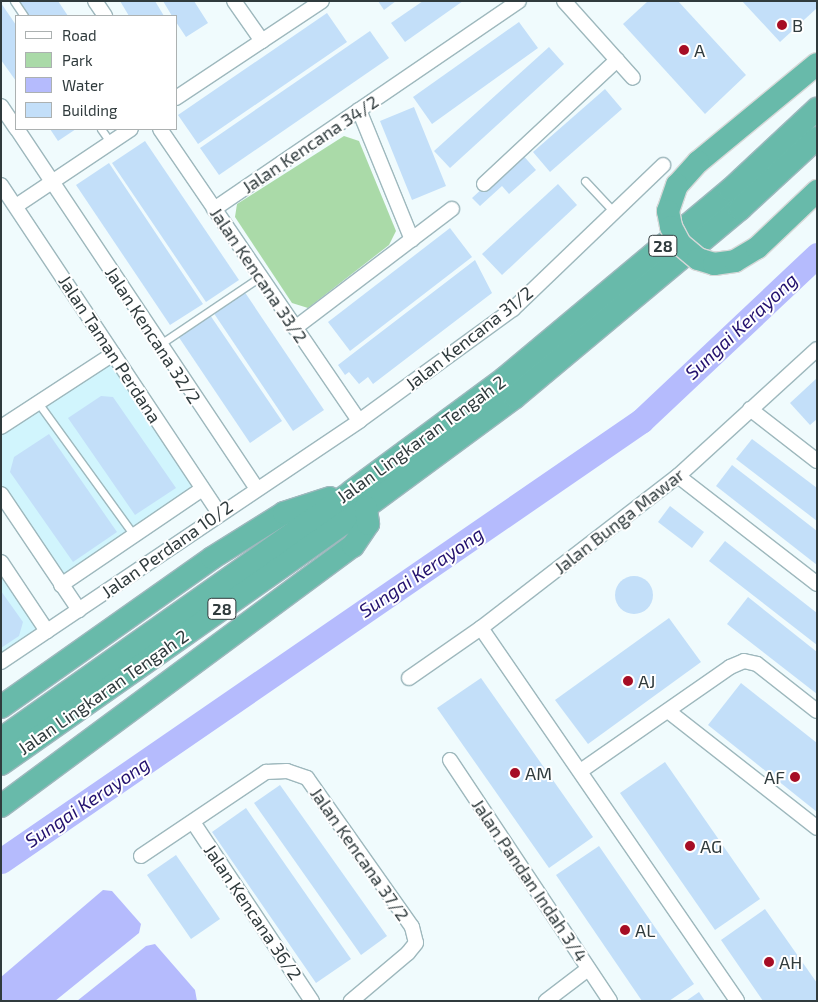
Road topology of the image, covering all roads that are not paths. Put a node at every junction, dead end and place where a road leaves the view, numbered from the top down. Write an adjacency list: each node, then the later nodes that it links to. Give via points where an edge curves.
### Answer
1 (14, 1): 7 (lane)
2 (95, 1): 8 (street)
3 (234, 1): 9 (street)
4 (322, 1): 9 (street)
5 (518, 1): 16 (street, Jalan Kencana 34/2)
6 (564, 1): 10 (street)
7 (23, 15)
8 (103, 15)
9 (262, 41): 13 (street)
10 (617, 60): 12 (street); 27 (street)
11 (817, 64): 29 (highway, bridge, via 698,162 682,179 668,211 671,228 680,244 698,259 714,264 735,261 756,248)
12 (633, 78)
13 (178, 97)
14 (1, 106): 17 (street, Jalan Kencana 32/2)
15 (817, 109): 49 (highway, Jalan Lingkaran Tengah 2 / 28, via 730,190)
16 (359, 110): 31 (street, Jalan Kencana 34/2); 34 (street)
17 (15, 125)
18 (18, 130): 26 (street, Jalan Kencana 32/2)
19 (102, 130): 23 (lane)
20 (129, 130): 23 (street)
21 (161, 130): 31 (street, Jalan Kencana 33/2)
22 (817, 138): 49 (highway, Jalan Lingkaran Tengah 2 / 28, via 740,209 530,384)
23 (110, 142): 26 (street)
24 (663, 165): 33 (street, Jalan Kencana 31/2)
25 (585, 180): 33 (lane)
26 (52, 181): 30 (street); 37 (street, Jalan Kencana 32/2)
27 (484, 184)
28 (1, 186): 30 (street, Jalan Taman Perdana)
29 (817, 191)
30 (16, 206): 39 (street, Jalan Taman Perdana)
31 (214, 209): 35 (street, Jalan Kencana 33/2)
32 (452, 209): 34 (street)
33 (614, 212): 42 (street, Jalan Kencana 31/2, via 513,309)
34 (412, 240): 36 (street)
35 (260, 277): 36 (street, Jalan Kencana 33/2); 37 (lane)
36 (295, 328): 42 (street, Jalan Kencana 33/2)
37 (159, 346): 46 (street, Jalan Kencana 32/2)
38 (817, 349): 41 (street, Jalan Bunga Mawar)
39 (113, 354): 40 (street); 47 (street, Jalan Taman Perdana)
40 (39, 404): 43 (street); 51 (lane)
41 (750, 409): 44 (street); 45 (street, Jalan Bunga Mawar)
42 (359, 421): 46 (street, Jalan Kencana 31/2)
43 (1, 427)
44 (817, 461)
45 (678, 476): 53 (street); 56 (street, Jalan Bunga Mawar)
46 (256, 488): 50 (street, Jalan Perdana 10/2)
47 (202, 489): 50 (street, Jalan Taman Perdana); 51 (street)
48 (1, 494): 54 (street)
49 (359, 499): 60 (highway, Jalan Lingkaran Tengah 2 / 28); 61 (highway, via 284,513 212,558); 68 (highway, via 368,524 353,546)
50 (219, 513): 55 (street, Jalan Perdana 10/2)
51 (134, 535): 54 (street)
52 (1, 562): 57 (street)
53 (817, 584)
54 (61, 585): 55 (street)
55 (78, 610): 57 (street, Jalan Perdana 10/2)
56 (481, 628): 59 (street, Jalan Bunga Mawar); 67 (street)
57 (47, 631): 58 (street, Jalan Perdana 10/2)
58 (1, 662)
59 (409, 678)
60 (73, 701): 64 (highway, Jalan Lingkaran Tengah 2 / 28); 66 (highway, Jalan Lingkaran Tengah 2 / 28)
61 (1, 706)
62 (668, 711): 63 (street, via 730,667 744,661 756,664); 67 (street); 70 (street)
63 (817, 711)
64 (1, 739)
65 (450, 760): 72 (street, Jalan Pandan Indah 3/4)
66 (1, 764)
67 (582, 770): 77 (street)
68 (1, 806)
69 (193, 822): 71 (street, Jalan Kencana 37/2); 73 (street, Jalan Kencana 36/2); 74 (street, Jalan Kencana 37/2, via 266,772 287,771 307,778 412,927 416,942 408,954)
70 (817, 828)
71 (141, 856)
72 (588, 969): 75 (street); 76 (street, Jalan Pandan Indah 3/4)
73 (312, 1001)
74 (350, 1001)
75 (546, 1001)
76 (610, 1001)
77 (738, 1001)

